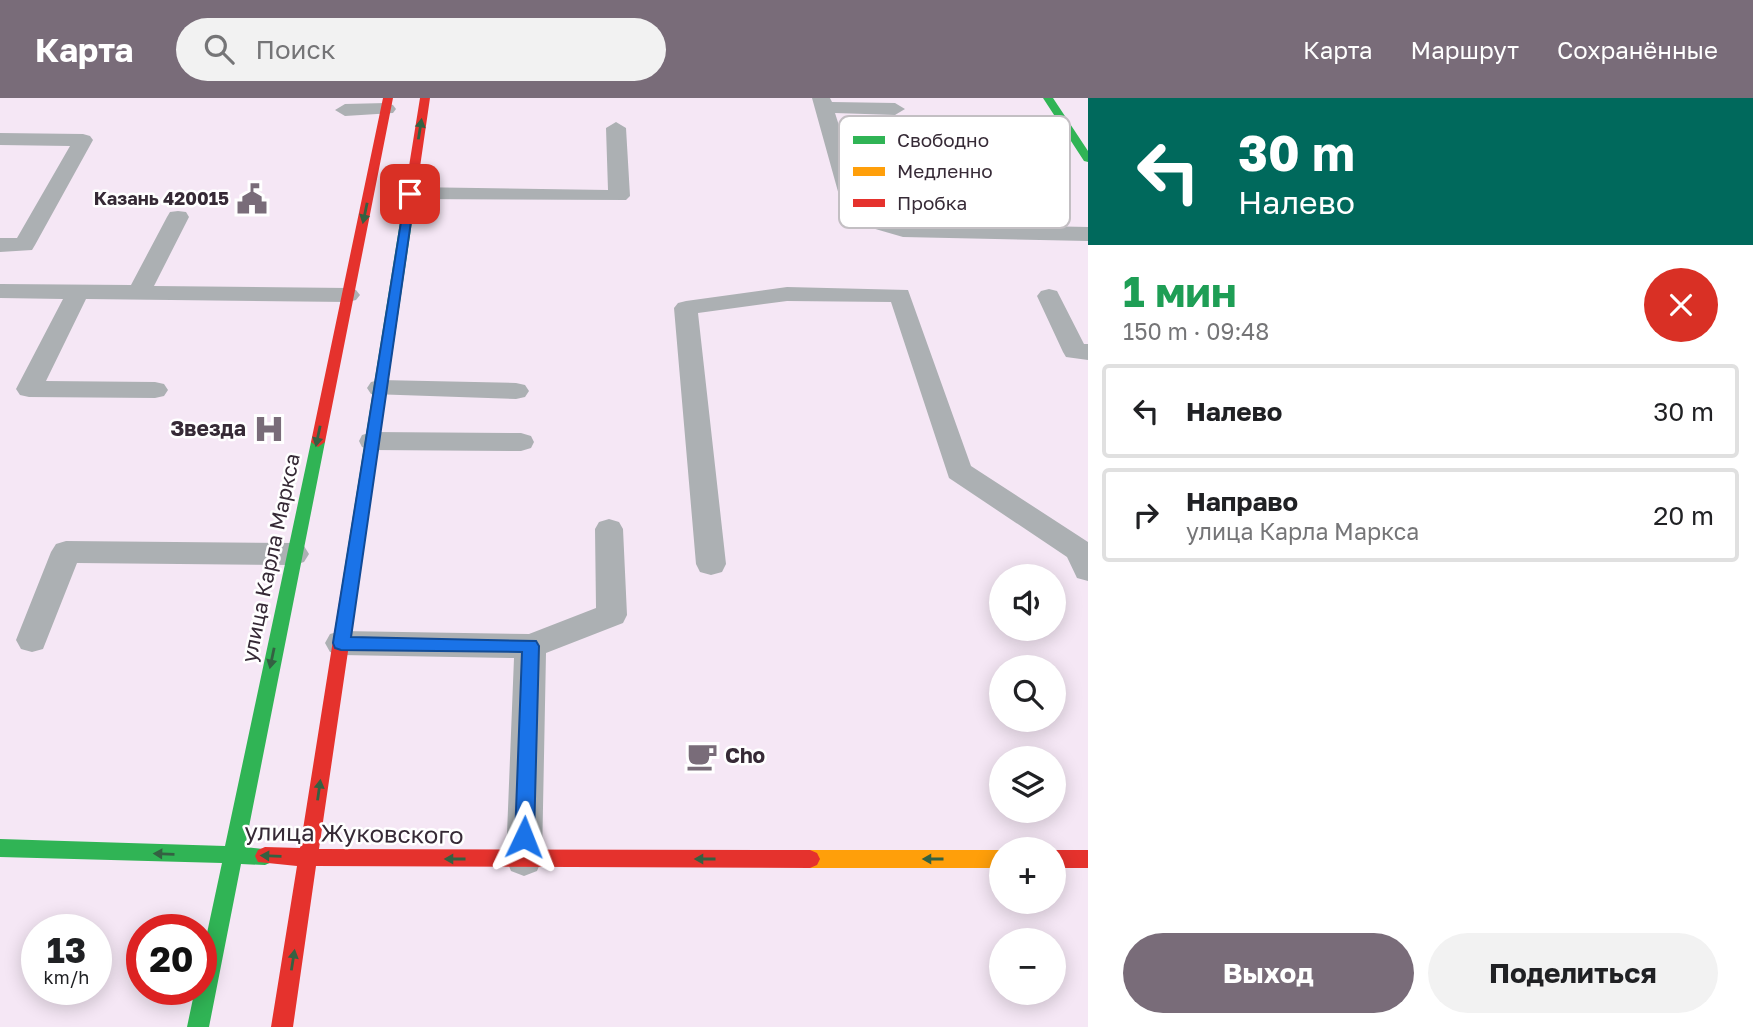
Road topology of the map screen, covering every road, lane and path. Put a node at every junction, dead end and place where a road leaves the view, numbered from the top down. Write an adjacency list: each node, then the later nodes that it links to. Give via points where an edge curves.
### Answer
1 (425, 98): 15 (main road, one-way to 1)
2 (1048, 98): 7 (main road)
3 (822, 103): 5 (lane); 11 (lane)
4 (387, 104): 6 (lane); 23 (main road, улица Карла Маркса, one-way to 23)
5 (895, 108)
6 (345, 110)
7 (1060, 116)
8 (616, 128): 15 (lane, via 619,195)
9 (1070, 132): 13 (main road)
10 (0, 139): 19 (lane, via 83,140 24,245)
11 (833, 141): 12 (lane); 14 (lane)
12 (839, 141)
13 (1088, 159)
14 (839, 160)
15 (410, 194): 26 (main road)
16 (178, 216): 22 (lane)
17 (896, 228): 18 (lane)
18 (1088, 234)
19 (0, 245)
20 (0, 291): 21 (lane)
21 (78, 292): 22 (lane); 27 (lane, via 29,388)
22 (139, 293): 23 (lane)
23 (348, 295): 32 (main road, улица Карла Маркса, one-way to 32)
24 (1049, 296): 25 (lane, via 1075,352)
25 (1088, 352)
26 (380, 388): 28 (lane); 29 (main road)
27 (155, 390)
28 (516, 391)
29 (372, 441): 30 (lane); 36 (main road)
30 (521, 442)
31 (609, 529): 37 (lane, via 612,615)
32 (294, 554): 35 (lane, via 66,552); 39 (main road, улица Карла Маркса, one-way to 39)
33 (711, 564): 34 (lane, via 686,308 787,294 900,295 959,471 1079,550)
34 (1088, 570)
35 (32, 640)
36 (341, 643): 37 (lane); 40 (main road, one-way to 36)
37 (530, 646): 41 (lane)
38 (0, 848): 39 (main road, улица Жуковского, one-way to 38)
39 (232, 855): 40 (main road, улица Жуковского, one-way to 39); 45 (main road, улица Карла Маркса)
40 (309, 858): 41 (main road, улица Жуковского, one-way to 40); 46 (main road, one-way to 40)
41 (524, 859): 42 (main road, улица Жуковского, one-way to 41)
42 (989, 859)
43 (1066, 859): 44 (main road)
44 (1088, 859)
45 (198, 1027)
46 (282, 1027)

